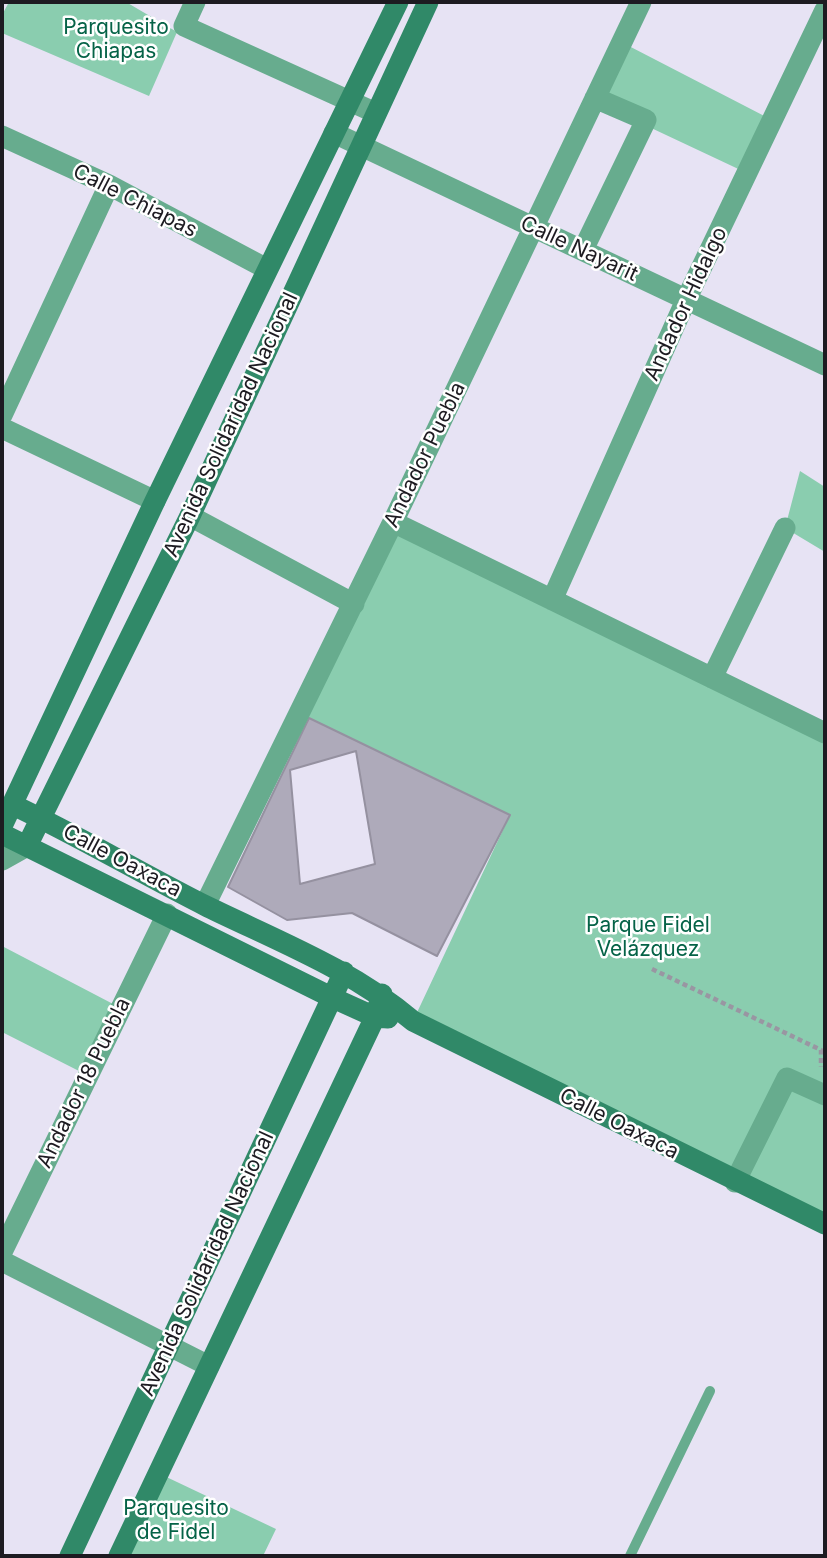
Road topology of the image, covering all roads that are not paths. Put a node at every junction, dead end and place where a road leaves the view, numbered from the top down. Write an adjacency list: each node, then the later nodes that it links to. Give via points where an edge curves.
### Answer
1 (195, 2): 7 (street, via 184,26)
2 (398, 2): 7 (main road, Avenida Solidaridad Nacional)
3 (428, 2): 8 (main road, Avenida Solidaridad Nacional)
4 (641, 2): 6 (street, Andador Puebla)
5 (825, 10): 16 (street, Andador Hidalgo)
6 (595, 98): 13 (street, Andador Puebla); 14 (street, via 646,120)
7 (349, 101): 8 (street); 9 (main road, Avenida Solidaridad Nacional)
8 (376, 113): 11 (main road, Avenida Solidaridad Nacional)
9 (334, 133): 11 (street, Calle Nayarit); 15 (main road, Avenida Solidaridad Nacional)
10 (2, 136): 12 (street, Calle Chiapas)
11 (361, 146): 13 (street, Calle Nayarit); 21 (main road, Avenida Solidaridad Nacional)
12 (108, 185): 15 (street, Calle Chiapas); 18 (street)
13 (535, 228): 14 (street, Calle Nayarit); 22 (street, Andador Puebla)
14 (583, 250): 16 (street, Calle Nayarit)
15 (268, 269): 20 (main road, Avenida Solidaridad Nacional)
16 (686, 300): 17 (street, Calle Nayarit); 24 (street, Andador Hidalgo)
17 (825, 365)
18 (2, 415)
19 (2, 428): 20 (street)
20 (155, 501): 28 (main road, Avenida Solidaridad Nacional)
21 (190, 516): 25 (street); 29 (main road, Avenida Solidaridad Nacional)
22 (393, 522): 24 (street); 25 (street, Andador Puebla)
23 (785, 528): 26 (street)
24 (552, 600): 26 (street)
25 (354, 604): 34 (street, Andador Puebla)
26 (712, 678): 27 (street)
27 (825, 733)
28 (13, 805): 29 (main road, Calle Oaxaca); 30 (main road, Avenida Solidaridad Nacional)
29 (41, 818): 32 (main road, Avenida Solidaridad Nacional); 34 (main road, Calle Oaxaca)
30 (2, 826)
31 (2, 834): 32 (main road, Calle Oaxaca)
32 (27, 846): 33 (street); 35 (main road, Calle Oaxaca)
33 (2, 860)
34 (205, 905): 36 (main road, Calle Oaxaca)
35 (167, 914): 38 (main road, Calle Oaxaca); 44 (street, Andador 18 Puebla)
36 (344, 972): 37 (main road, Calle Oaxaca); 38 (main road, Avenida Solidaridad Nacional)
37 (382, 994): 39 (main road); 40 (main road, Calle Oaxaca)
38 (333, 998): 39 (main road, Calle Oaxaca); 46 (main road, Avenida Solidaridad Nacional)
39 (375, 1017): 40 (main road, Calle Oaxaca); 47 (main road)
40 (413, 1021): 42 (main road, Calle Oaxaca)
41 (823, 1094): 42 (street, via 787,1078)
42 (735, 1182): 43 (main road, Calle Oaxaca)
43 (825, 1224)
44 (2, 1252)
45 (2, 1261): 46 (street)
46 (167, 1347): 47 (street); 49 (main road, Avenida Solidaridad Nacional)
47 (209, 1366): 50 (main road)
48 (710, 1391): 51 (lane)
49 (70, 1556)
50 (118, 1556)
51 (630, 1556)

